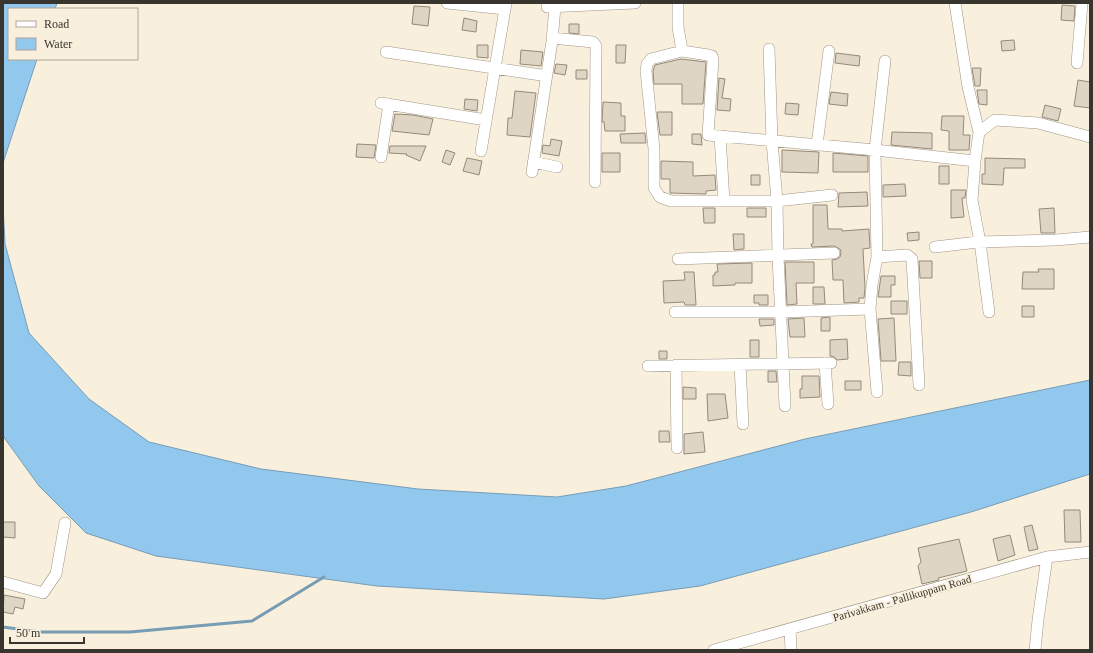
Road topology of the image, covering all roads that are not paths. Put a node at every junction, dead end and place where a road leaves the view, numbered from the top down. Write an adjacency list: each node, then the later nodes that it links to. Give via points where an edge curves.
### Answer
1 (447, 3): 6 (street)
2 (635, 3): 7 (street, via 551,6)
3 (678, 3): 9 (street)
4 (955, 3): 17 (street, via 968,87)
5 (1082, 3): 13 (street)
6 (506, 6): 14 (street)
7 (552, 38): 26 (street, via 533,167); 27 (street, via 593,42 596,46)
8 (768, 49): 20 (street)
9 (682, 51): 18 (street, via 712,56 708,135); 29 (street, via 651,59 647,64 654,149 654,188 660,197 671,201)
10 (829, 51): 21 (street)
11 (386, 52): 14 (street)
12 (885, 61): 22 (street)
13 (1077, 63)
14 (495, 68): 15 (street); 16 (street)
15 (541, 75)
16 (486, 120): 23 (street); 24 (street, via 385,103)
17 (979, 132): 19 (street, via 996,120 1038,123); 25 (street)
18 (720, 136): 20 (street); 29 (street)
19 (1090, 137)
20 (772, 141): 21 (street); 30 (street)
21 (817, 145): 22 (street)
22 (875, 150): 25 (street); 36 (street)
23 (481, 151)
24 (381, 157)
25 (975, 161): 32 (street, via 972,200)
26 (557, 167)
27 (595, 182)
28 (832, 195): 30 (street)
29 (724, 201): 30 (street)
30 (776, 201): 35 (street)
31 (1090, 237): 32 (street)
32 (980, 242): 33 (street); 41 (street)
33 (935, 247)
34 (834, 253): 35 (street)
35 (778, 256): 37 (street); 40 (street)
36 (877, 257): 38 (street); 46 (street, via 907,255 912,259)
37 (678, 259)
38 (870, 309): 40 (street); 47 (street)
39 (675, 312): 40 (street)
40 (781, 312): 42 (street)
41 (989, 312)
42 (783, 364): 44 (street); 48 (street, via 828,363); 49 (street)
43 (676, 365): 44 (street); 45 (street); 51 (street)
44 (740, 365): 50 (street)
45 (648, 366)
46 (919, 385)
47 (878, 392)
48 (828, 404)
49 (784, 406)
50 (743, 424)
51 (677, 448)
52 (65, 523): 55 (street, via 56,574 43,593)
53 (1090, 552): 54 (street, Parivakkam - Pallikuppam Road)
54 (1047, 557): 56 (street, Parivakkam - Pallikuppam Road); 59 (street)
55 (3, 582)
56 (790, 629): 57 (street, Parivakkam - Pallikuppam Road); 58 (street)
57 (714, 650)
58 (791, 650)
59 (1035, 650)

